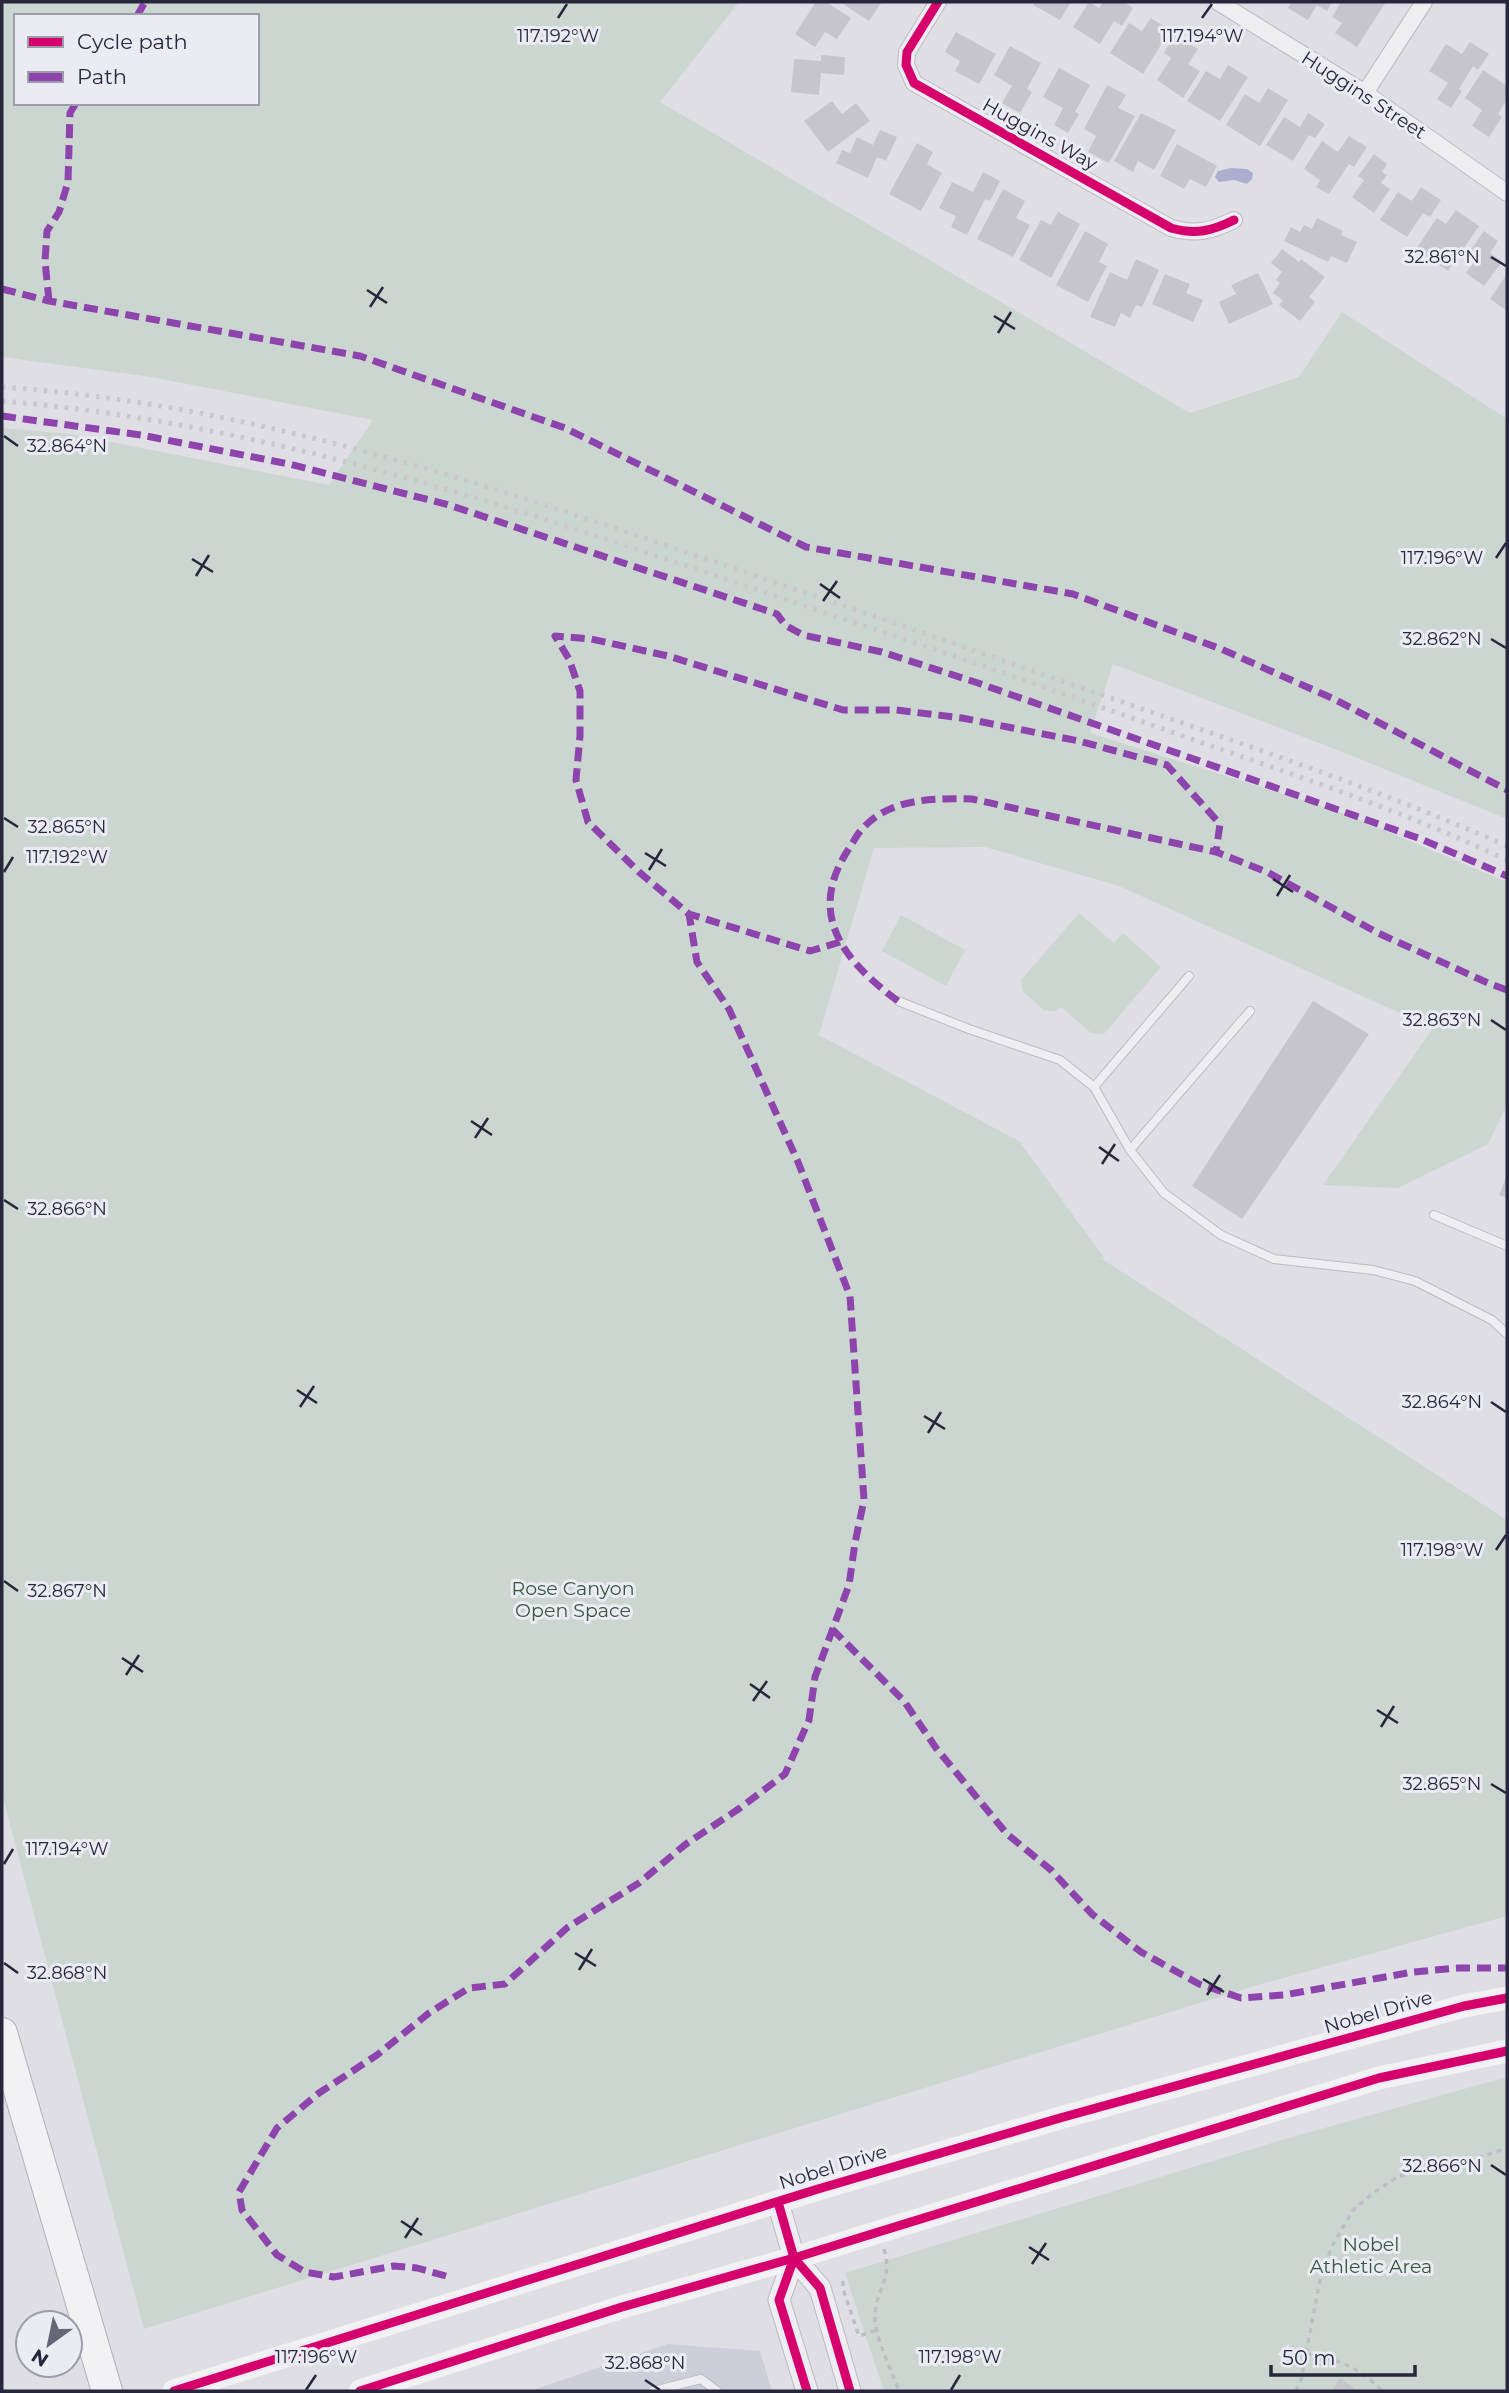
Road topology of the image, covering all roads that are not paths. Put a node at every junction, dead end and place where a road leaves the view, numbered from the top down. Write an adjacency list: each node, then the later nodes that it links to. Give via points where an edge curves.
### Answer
1 (938, 2): 6 (street, Huggins Way, via 907,52 906,65 914,83 1171,228 1188,233)
2 (1218, 2): 4 (street, Huggins Street)
3 (1424, 2): 4 (street)
4 (1365, 93): 5 (street, Huggins Street)
5 (1507, 193)
6 (1234, 220)
7 (1189, 976): 10 (lane)
8 (898, 1001): 10 (lane, via 1060,1060)
9 (1250, 1011): 11 (lane)
10 (1094, 1087): 11 (lane)
11 (1130, 1150): 14 (lane, via 1164,1193 1221,1235 1274,1259 1373,1270 1415,1281 1492,1320)
12 (1434, 1215): 13 (lane)
13 (1507, 1246)
14 (1507, 1334)
15 (1507, 1998): 18 (main road, Nobel Drive, via 1060,2118)
16 (2, 2033): 20 (highway)
17 (1507, 2051): 19 (main road, via 1379,2078)
18 (778, 2202): 19 (street); 21 (main road, Nobel Drive)
19 (794, 2258): 22 (main road, via 622,2307); 25 (street, via 779,2300); 26 (street, via 820,2288)
20 (107, 2391)
21 (174, 2391)
22 (360, 2391)
23 (653, 2391): 24 (lane, via 701,2379)
24 (717, 2391)
25 (807, 2391)
26 (850, 2391)

